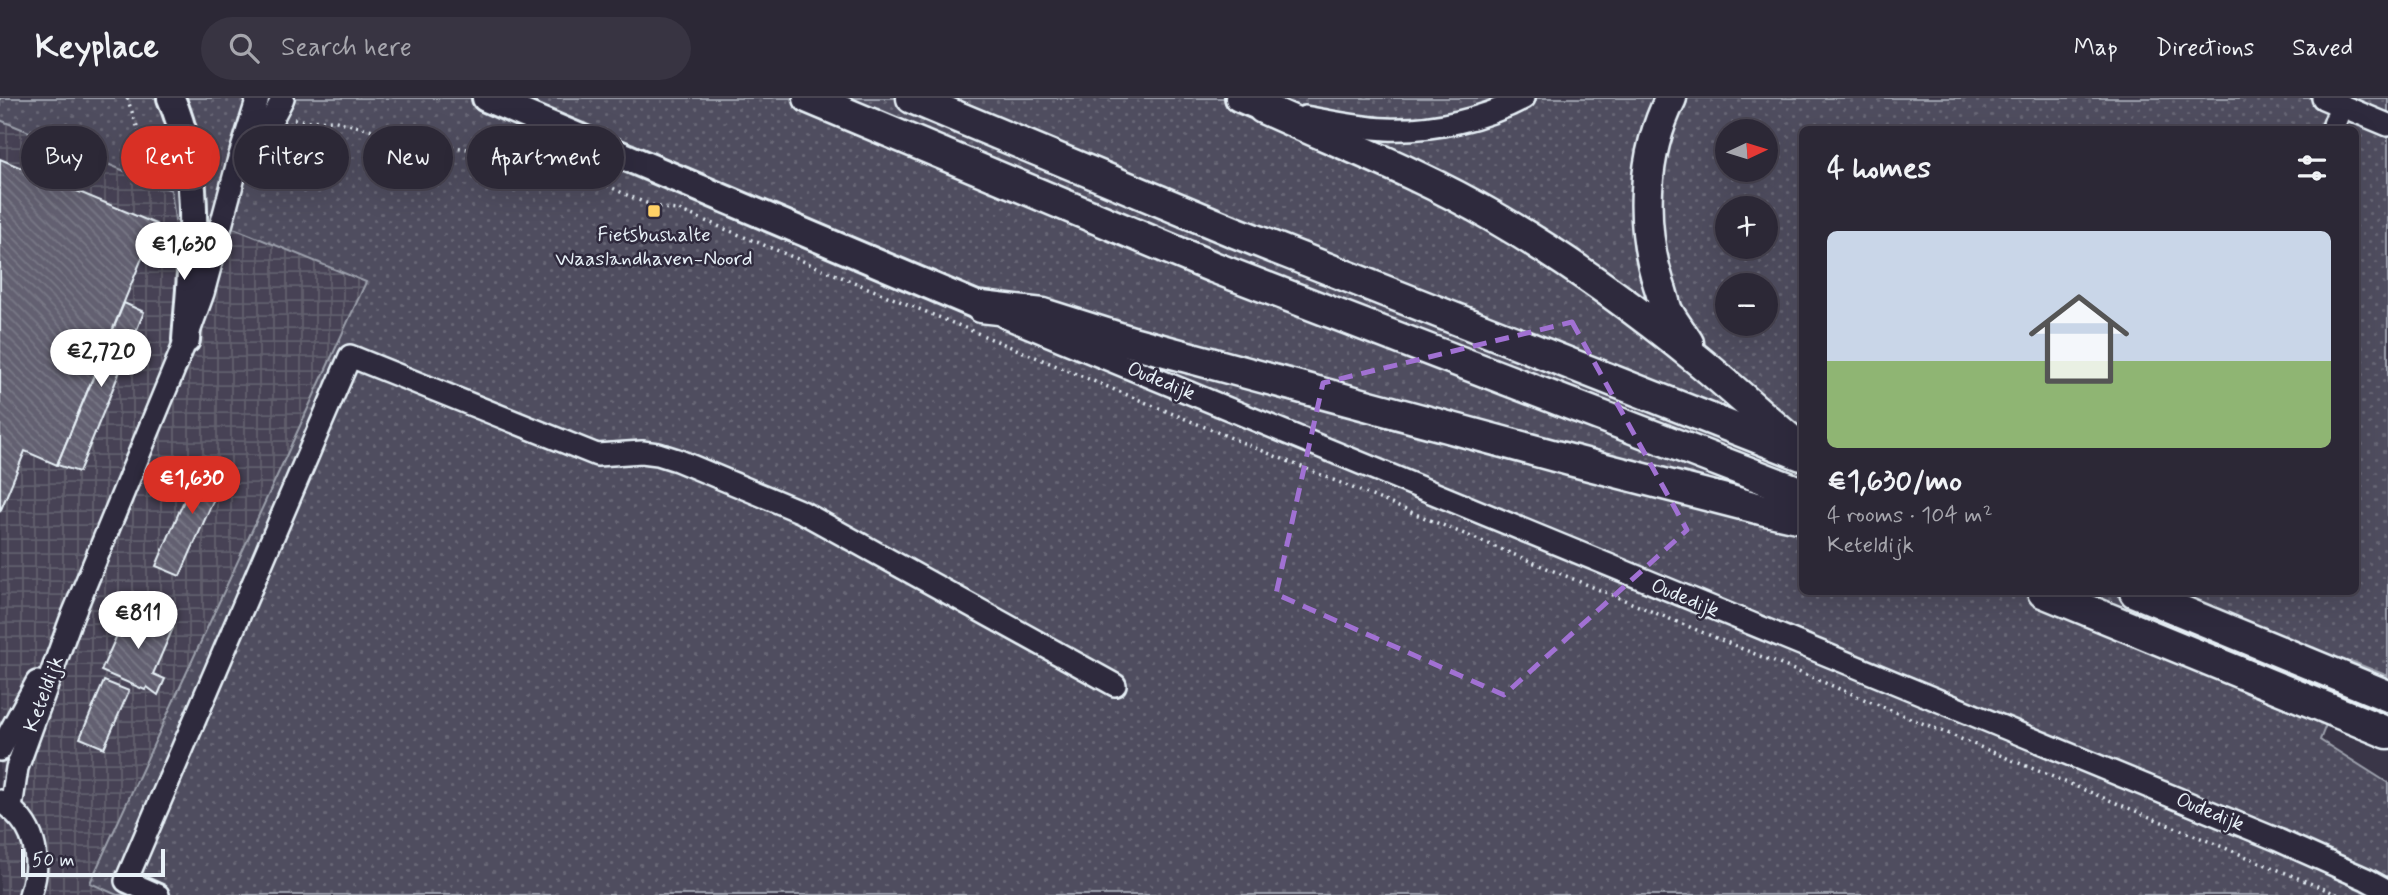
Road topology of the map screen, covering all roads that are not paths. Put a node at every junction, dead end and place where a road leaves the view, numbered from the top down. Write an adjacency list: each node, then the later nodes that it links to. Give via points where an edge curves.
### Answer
1 (171, 98): 15 (main road, via 190,158 193,202)
2 (258, 98): 13 (street, Keteldijk)
3 (283, 98): 13 (street, Keteldijk, via 251,158)
4 (486, 98): 14 (main road)
5 (809, 98): 19 (highway, via 1213,267)
6 (912, 98): 18 (highway, via 1245,236)
7 (1524, 98): 10 (street, via 1451,124 1388,130)
8 (1671, 98): 16 (highway, via 1651,156 1646,211 1653,266 1667,310)
9 (2332, 102): 11 (street); 12 (street)
10 (1251, 103): 16 (highway, via 1494,216)
11 (2388, 125)
12 (2332, 126)
13 (219, 236): 15 (street, Keteldijk)
14 (981, 307): 20 (highway, via 1043,314 1570,460); 29 (street, Oudedijk, via 2278,840)
15 (186, 340): 23 (street, Keteldijk)
16 (1699, 361): 17 (highway)
17 (1799, 450)
18 (1799, 452)
19 (1799, 492)
20 (1799, 517)
21 (2050, 595): 26 (highway)
22 (2142, 595): 25 (highway)
23 (70, 622): 27 (street, Keteldijk); 28 (street, Keteldijk)
24 (1115, 685): 31 (street, via 802,512 659,454 597,455 350,356 126,881)
25 (2388, 696)
26 (2388, 733)
27 (0, 750)
28 (5, 804): 30 (street, Keteldijk, via 27,827 36,850 37,875)
29 (2388, 891)
30 (30, 895)
31 (158, 895)

